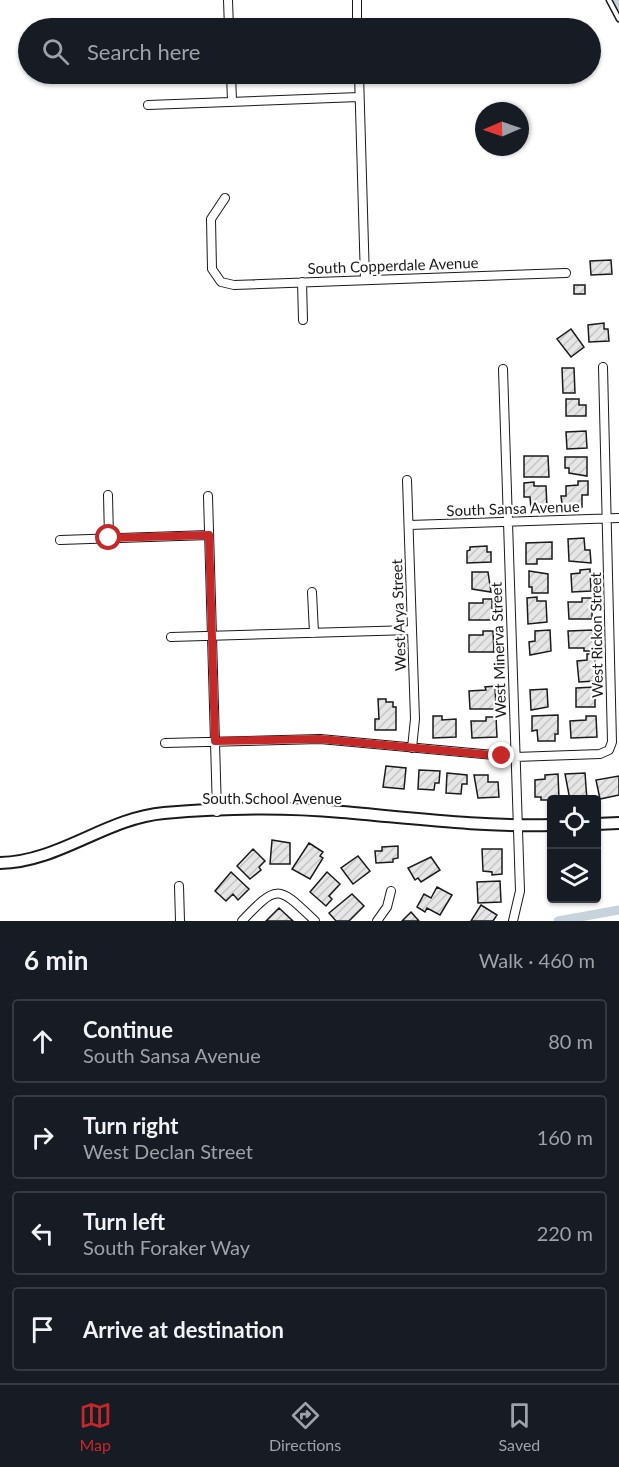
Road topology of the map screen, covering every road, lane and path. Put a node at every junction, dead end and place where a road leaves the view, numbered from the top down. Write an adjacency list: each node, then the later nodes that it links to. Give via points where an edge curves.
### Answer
1 (228, 0): 4 (street)
2 (357, 0): 5 (street)
3 (609, 0): 6 (lane)
4 (229, 18)
5 (357, 18)
6 (619, 19)
7 (231, 84): 10 (street)
8 (359, 84): 9 (street)
9 (359, 97): 10 (street); 14 (street)
10 (232, 101): 11 (street)
11 (148, 105)
12 (225, 198): 15 (street, South Copperdale Avenue, via 211,219 212,269 221,282)
13 (566, 273): 14 (street, South Copperdale Avenue)
14 (365, 280): 15 (street, South Copperdale Avenue)
15 (302, 282): 16 (street)
16 (303, 320)
17 (603, 367): 23 (street, West Rickon Street)
18 (503, 369): 24 (street, West Minerva Street)
19 (407, 480): 25 (street, West Arya Street)
20 (108, 495): 27 (street)
21 (208, 496): 26 (street)
22 (619, 518): 23 (street, South Sansa Avenue)
23 (607, 519): 24 (street, South Sansa Avenue); 37 (street, West Rickon Street, via 612,742 609,750 600,754)
24 (508, 522): 25 (street, South Sansa Avenue); 37 (street, West Minerva Street)
25 (409, 525): 30 (street, West Arya Street)
26 (209, 535): 27 (street); 32 (street)
27 (109, 538): 28 (street)
28 (60, 540)
29 (312, 592): 31 (street)
30 (412, 630): 31 (street); 36 (street, West Arya Street)
31 (314, 633): 32 (street)
32 (212, 636): 33 (street); 34 (street)
33 (171, 637)
34 (215, 741): 35 (street); 36 (street, via 320,739); 38 (street)
35 (165, 742)
36 (412, 748): 37 (street)
37 (515, 757): 42 (street, West Minerva Street)
38 (217, 812): 42 (street, South School Avenue, via 299,810); 43 (street, South School Avenue, via 132,818 31,860)
39 (619, 823): 40 (street)
40 (601, 824)
41 (547, 825): 42 (street, South School Avenue)
42 (518, 826): 50 (street, West Minerva Street, via 520,891)
43 (0, 863)
44 (179, 886): 46 (street)
45 (391, 891): 49 (street, via 387,907)
46 (180, 921)
47 (242, 921): 48 (street, via 265,897 276,893 289,896)
48 (315, 921)
49 (377, 921)
50 (513, 921)

